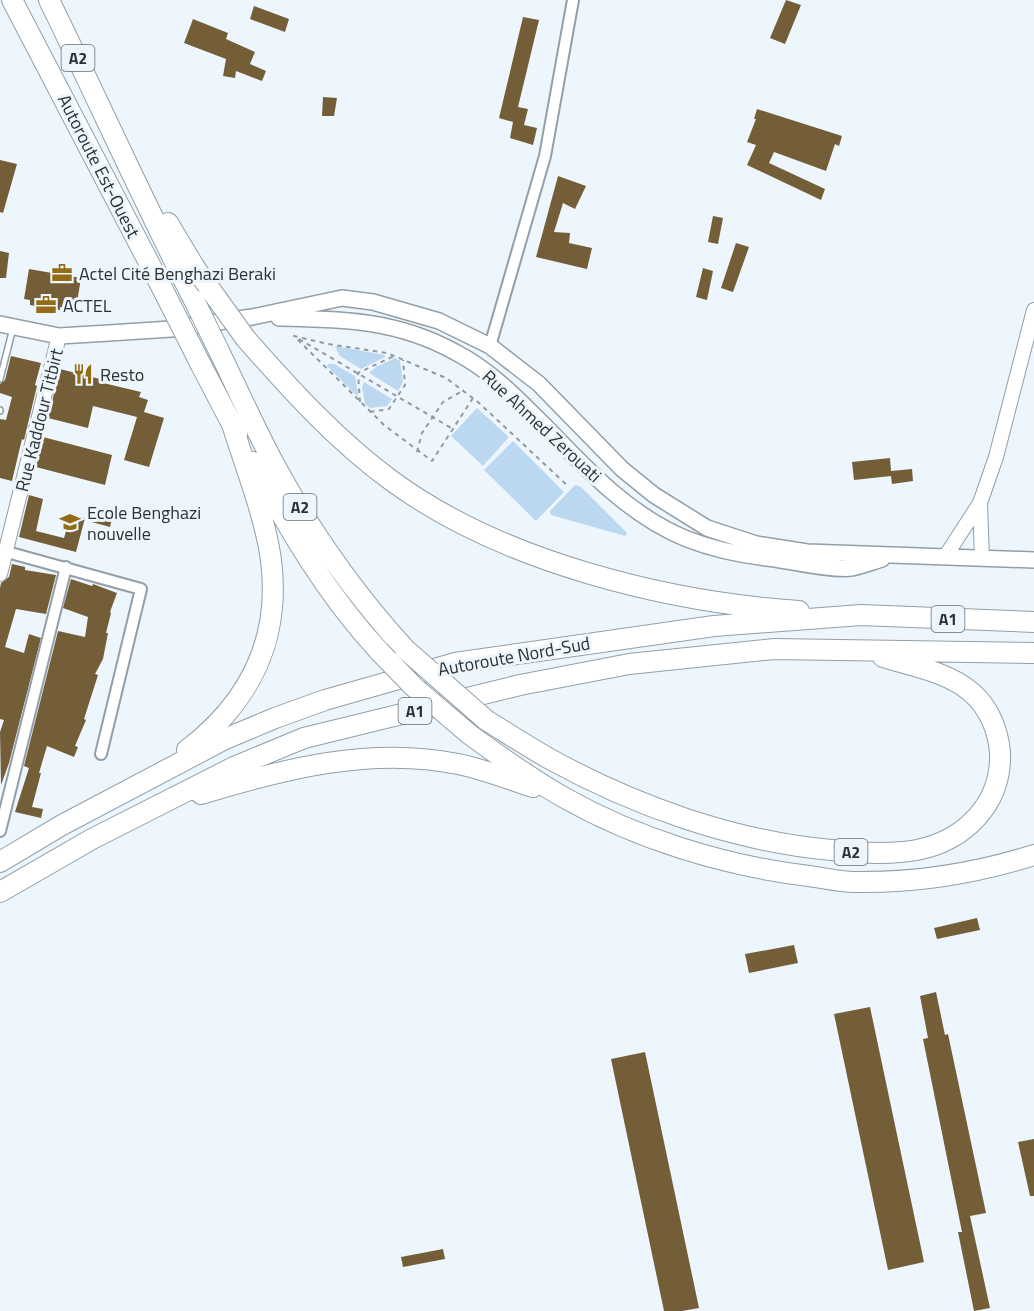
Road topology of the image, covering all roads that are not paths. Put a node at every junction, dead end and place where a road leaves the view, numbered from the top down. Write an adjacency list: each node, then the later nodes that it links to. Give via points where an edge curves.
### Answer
1 (12, 0): 11 (highway, Autoroute Est-Ouest / A2, bridge)
2 (49, 0): 4 (highway, Autoroute Est-Ouest / A2)
3 (573, 0): 9 (street, via 545,156)
4 (107, 117): 20 (highway, A2, bridge, via 195,268 246,339 301,401 393,482 457,522 506,544 624,584 702,600); 22 (highway, Autoroute Est-Ouest / A2, bridge, via 149,212 274,463 306,517 379,620 405,649 486,720 604,786 717,829 797,847 865,854 916,850 946,841 968,827 997,786 999,736 989,714 971,692 946,677)
5 (1034, 310): 12 (street)
6 (252, 317): 8 (main road, via 171,329); 9 (main road, Rue Ahmed Zerouati, via 342,298 373,302 439,321); 14 (main road, Rue Ahmed Zerouati, via 348,319 393,327 456,352 513,394 619,498 687,539 752,556 850,569)
7 (7, 326): 8 (main road); 10 (lane)
8 (59, 336): 13 (street, Rue Kaddour Titbirt)
9 (490, 346): 14 (main road, Rue Ahmed Zerouati, via 539,384 622,469 654,495 707,528 756,544 807,552)
10 (0, 379)
11 (232, 424): 25 (highway, via 271,560 271,618 253,676 238,700 217,725); 26 (highway, bridge, via 301,546 359,629 414,687 469,734)
12 (980, 503): 15 (street); 16 (street)
13 (7, 552): 18 (street); 19 (street, Rue Kaddour Titbirt)
14 (894, 556): 15 (main road, Rue Ahmed Zerouati)
15 (945, 557): 16 (main road, Rue Ahmed Zerouati)
16 (982, 558): 17 (main road, Rue Ahmed Zerouati)
17 (1034, 560)
18 (66, 567): 24 (street, via 141,589); 28 (street)
19 (0, 574)
20 (861, 615): 21 (highway, Autoroute Nord-Sud / A1); 25 (highway, Autoroute Nord-Sud / A1, via 714,626 455,663 275,718)
21 (1034, 622)
22 (863, 651): 23 (highway, Autoroute Nord-Sud / A1); 27 (highway, Autoroute Nord-Sud / A1, via 774,649 629,664 519,685 304,738 234,767)
23 (1034, 653)
24 (101, 754)
25 (146, 781): 30 (highway, Autoroute Nord-Sud / A1)
26 (564, 798): 27 (highway, via 458,764 362,759 285,770); 29 (highway, via 659,840 717,860 854,882 922,879)
27 (147, 811): 31 (highway, Autoroute Nord-Sud / A1)
28 (0, 831)
29 (1034, 855)
30 (0, 862)
31 (0, 892)

